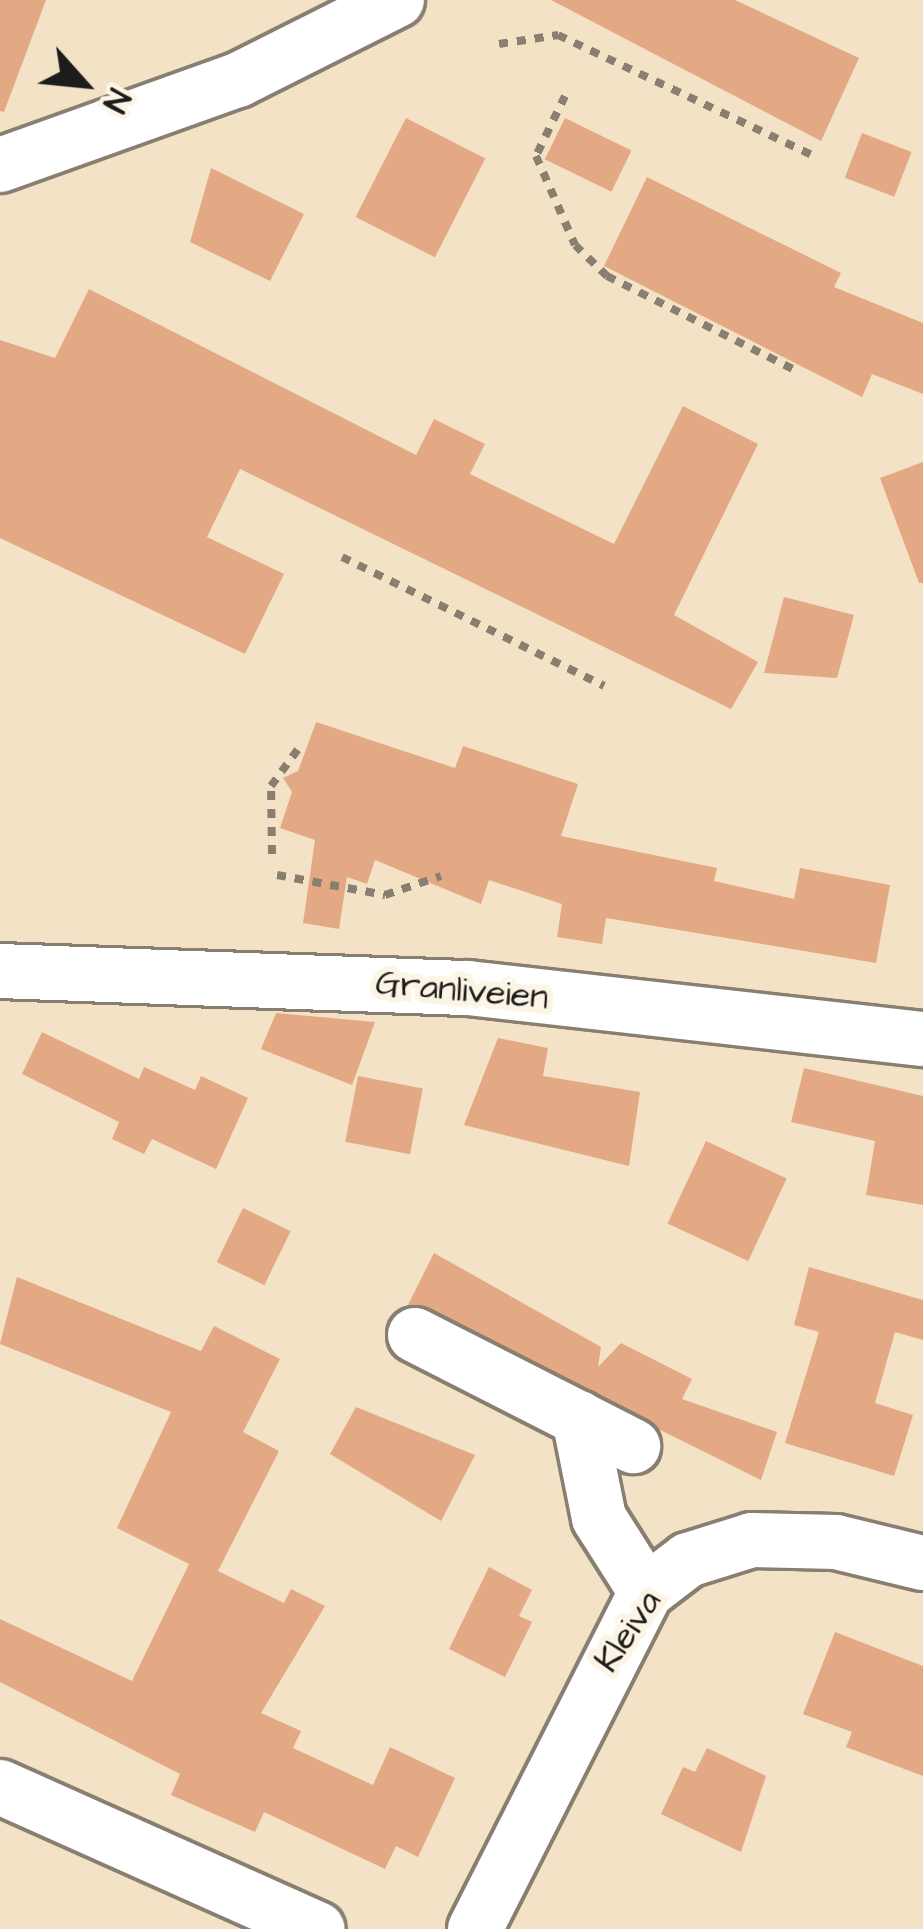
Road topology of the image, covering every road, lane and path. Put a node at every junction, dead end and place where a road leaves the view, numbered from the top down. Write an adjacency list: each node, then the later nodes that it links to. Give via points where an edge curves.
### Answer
1 (397, 0): 5 (street, via 238,80)
2 (499, 44): 4 (path, via 558,35)
3 (566, 96): 6 (path, via 536,156 575,245 607,276)
4 (812, 155)
5 (0, 165)
6 (797, 371)
7 (342, 556): 8 (path)
8 (604, 686)
9 (302, 745): 10 (path, via 271,786)
10 (272, 854)
11 (277, 875): 12 (path, via 385,895)
12 (441, 876)
13 (0, 971): 14 (street, Granliveien, via 468,988)
14 (923, 1038)
15 (415, 1335): 16 (street)
16 (579, 1418): 17 (street); 19 (street, via 599,1519)
17 (633, 1446)
18 (923, 1563): 19 (street, Kleiva, via 836,1542 752,1540 688,1560)
19 (646, 1592): 22 (street, Kleiva)
20 (0, 1787): 21 (street)
21 (318, 1929)
22 (475, 1929)

